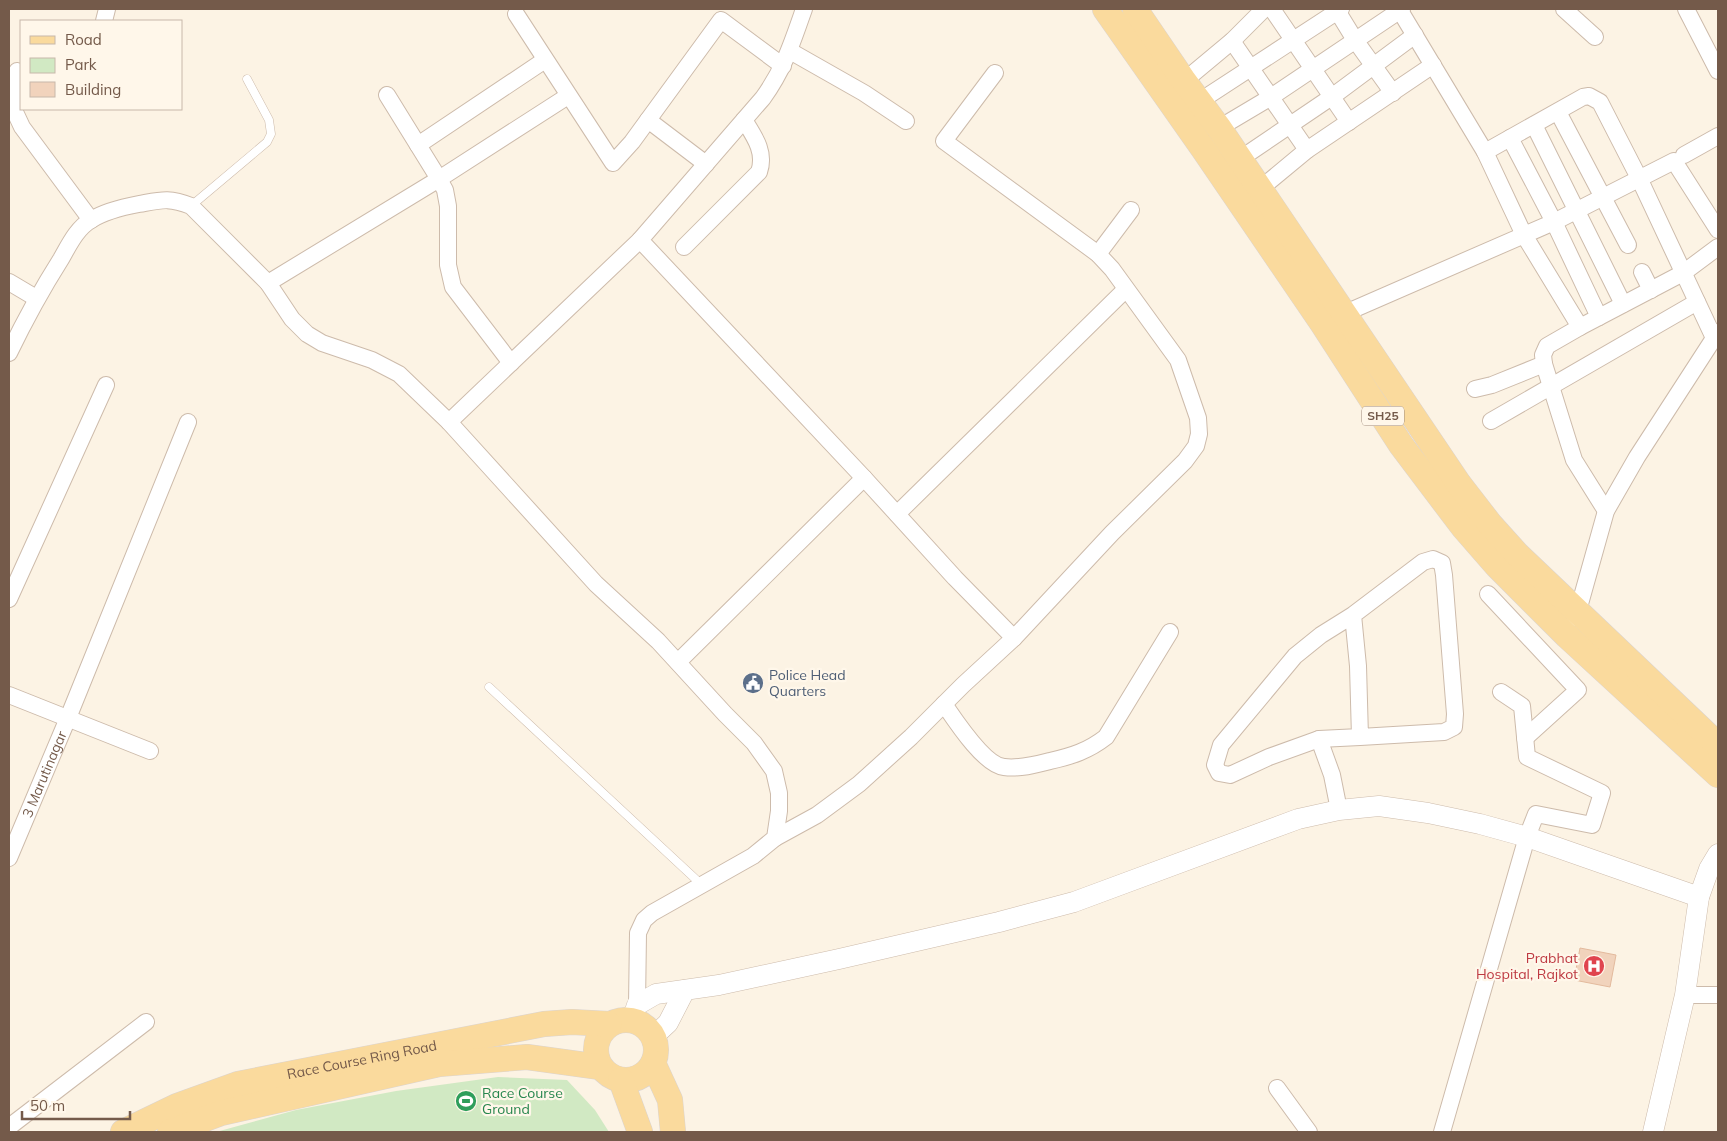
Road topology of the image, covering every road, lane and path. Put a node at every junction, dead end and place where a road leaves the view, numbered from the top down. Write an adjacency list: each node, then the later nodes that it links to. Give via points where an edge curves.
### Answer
1 (804, 9): 15 (street)
2 (1264, 9): 14 (street)
3 (1272, 9): 12 (street)
4 (1400, 9): 10 (street); 13 (street)
5 (1564, 9): 11 (street)
6 (1686, 9): 23 (street)
7 (1338, 10): 12 (street); 13 (street)
8 (516, 14): 16 (street)
9 (1128, 15): 26 (main road, SH25)
10 (1415, 35): 17 (street); 19 (street)
11 (1595, 37)
12 (1294, 40): 20 (street); 21 (street)
13 (1355, 40): 19 (street); 20 (street)
14 (1232, 41): 21 (street); 26 (street)
15 (790, 51): 18 (street); 36 (street)
16 (544, 60): 29 (street); 43 (street)
17 (1433, 65): 27 (street); 45 (street)
18 (784, 66): 34 (street, via 721,20); 35 (street)
19 (1374, 66): 27 (street); 30 (street)
20 (1313, 68): 30 (street); 31 (street)
21 (1250, 69): 31 (street); 32 (street)
22 (18, 71): 56 (street, via 15,112 22,127)
23 (1718, 71)
24 (995, 73): 64 (street, via 944,141)
25 (247, 79): 53 (lane, via 269,120 271,134 267,142)
26 (1175, 88): 32 (main road, SH25); 95 (main road, SH25, via 1401,445 1463,527)
27 (1393, 93): 37 (street)
28 (387, 95): 43 (street)
29 (568, 96): 34 (street, via 613,164); 50 (street)
30 (1333, 96): 37 (street); 39 (street)
31 (1271, 97): 39 (street); 40 (street)
32 (1200, 101): 40 (main road, SH25)
33 (1558, 112): 38 (street); 49 (street, via 1583,97 1589,96 1600,102); 52 (street)
34 (648, 120): 48 (street)
35 (744, 120): 48 (street); 63 (street, via 759,145 759,172)
36 (906, 121)
37 (1349, 122): 44 (street)
38 (1534, 125): 42 (street); 54 (street)
39 (1290, 126): 44 (street); 47 (street)
40 (1219, 128): 47 (main road, SH25)
41 (1718, 136): 46 (street)
42 (1510, 138): 45 (street); 57 (street)
43 (418, 145): 50 (street)
44 (1307, 150): 51 (street)
45 (1485, 152): 59 (street)
46 (1684, 155)
47 (1240, 159): 51 (main road, SH25)
48 (706, 164): 60 (street)
49 (1639, 178): 52 (street); 58 (street, via 1674,161); 66 (street)
50 (440, 179): 68 (street); 79 (street, via 448,206 448,265 453,287)
51 (1260, 189): 74 (main road, SH25)
52 (1603, 196): 54 (street); 61 (street)
53 (191, 206): 56 (street, via 177,200 164,200 128,206); 68 (street)
54 (1577, 209): 57 (street); 73 (street)
55 (1132, 210): 64 (street)
56 (91, 220): 71 (street, via 77,232)
57 (1554, 222): 59 (street); 75 (street)
58 (1718, 230)
59 (1524, 234): 74 (street); 76 (street)
60 (640, 240): 79 (street); 87 (street)
61 (1628, 245)
62 (1718, 246): 66 (street)
63 (684, 247)
64 (1098, 254): 69 (street)
65 (1642, 272): 70 (street)
66 (1683, 272): 70 (street); 72 (street)
67 (9, 282): 71 (street)
68 (268, 283): 86 (street, via 292,319 307,334 399,374)
69 (1126, 289): 89 (street); 96 (street, via 1178,360 1198,418 1196,446)
70 (1651, 290): 73 (street)
71 (36, 298): 78 (street)
72 (1697, 302): 77 (street); 82 (street)
73 (1623, 304): 75 (street)
74 (1343, 314): 92 (main road, SH25, via 1490,524 1516,554)
75 (1599, 317): 76 (street)
76 (1580, 327): 80 (street, via 1547,346)
77 (1716, 335): 88 (street)
78 (9, 353)
79 (511, 363): 86 (street)
80 (1544, 364): 82 (street); 83 (street)
81 (106, 385): 91 (street)
82 (1552, 387): 84 (street); 88 (street, via 1574,460)
83 (1475, 389)
84 (1491, 421)
85 (188, 422): 102 (street, 3 Marutinagar)
86 (449, 422): 97 (street, via 596,584)
87 (864, 478): 89 (street); 97 (street)
88 (1606, 511): 92 (street)
89 (897, 514): 96 (street)
90 (1488, 594): 104 (street, via 1578,690)
91 (9, 599)
92 (1579, 612): 95 (street); 106 (main road, SH25)
93 (1353, 615): 103 (street); 103 (street, via 1424,562 1433,559 1442,563 1454,726 1444,732); 105 (street, via 1295,656 1220,745 1215,765 1218,773 1230,775)
94 (1170, 632): 101 (street, via 1106,737 1092,748 1066,758 1024,767 1002,767 986,758 963,733)
95 (1567, 636): 108 (main road, SH25)
96 (1014, 638): 101 (street)
97 (678, 662): 111 (street, via 754,743 774,770 779,793)
98 (489, 687): 114 (lane)
99 (1501, 692): 104 (street, via 1522,706)
100 (9, 695): 102 (street)
101 (944, 704): 111 (street, via 859,784 817,815)
102 (68, 718): 107 (street); 113 (street, 3 Marutinagar)
103 (1360, 737): 105 (street)
104 (1525, 738): 110 (street, via 1527,758 1602,793 1592,825 1536,814)
105 (1319, 739): 109 (street, via 1332,775)
106 (1718, 745)
107 (150, 751)
108 (1718, 775)
109 (1339, 810): 110 (street, via 1379,806 1428,813); 116 (street, via 1289,823 1074,902 849,957)
110 (1527, 837): 115 (street); 132 (street)
111 (775, 838): 114 (street, via 753,856)
112 (1718, 854): 115 (street)
113 (9, 858)
114 (702, 885): 119 (street, via 644,920 638,933)
115 (1699, 897): 117 (street)
116 (685, 990): 119 (street, via 656,994); 121 (street, via 668,1023)
117 (1685, 994): 118 (street); 133 (street)
118 (1718, 995)
119 (626, 1016): 121 (main road, via 641,1023); 123 (main road, via 602,1030 597,1039 596,1058); 127 (main road, Race Course Ring Road, via 544,1024 238,1084 177,1106)
120 (146, 1022): 126 (street)
121 (654, 1037): 122 (main road, via 656,1054)
122 (653, 1063): 124 (main road, via 640,1076); 130 (main road, via 670,1100)
123 (600, 1067): 124 (main road); 128 (main road, Race Course Ring Road, via 528,1057 439,1064 221,1113)
124 (621, 1080): 129 (main road)
125 (1277, 1088): 131 (street)
126 (9, 1127)
127 (123, 1132)
128 (170, 1132)
129 (640, 1132)
130 (673, 1132)
131 (1309, 1132)
132 (1442, 1132)
133 (1653, 1132)

